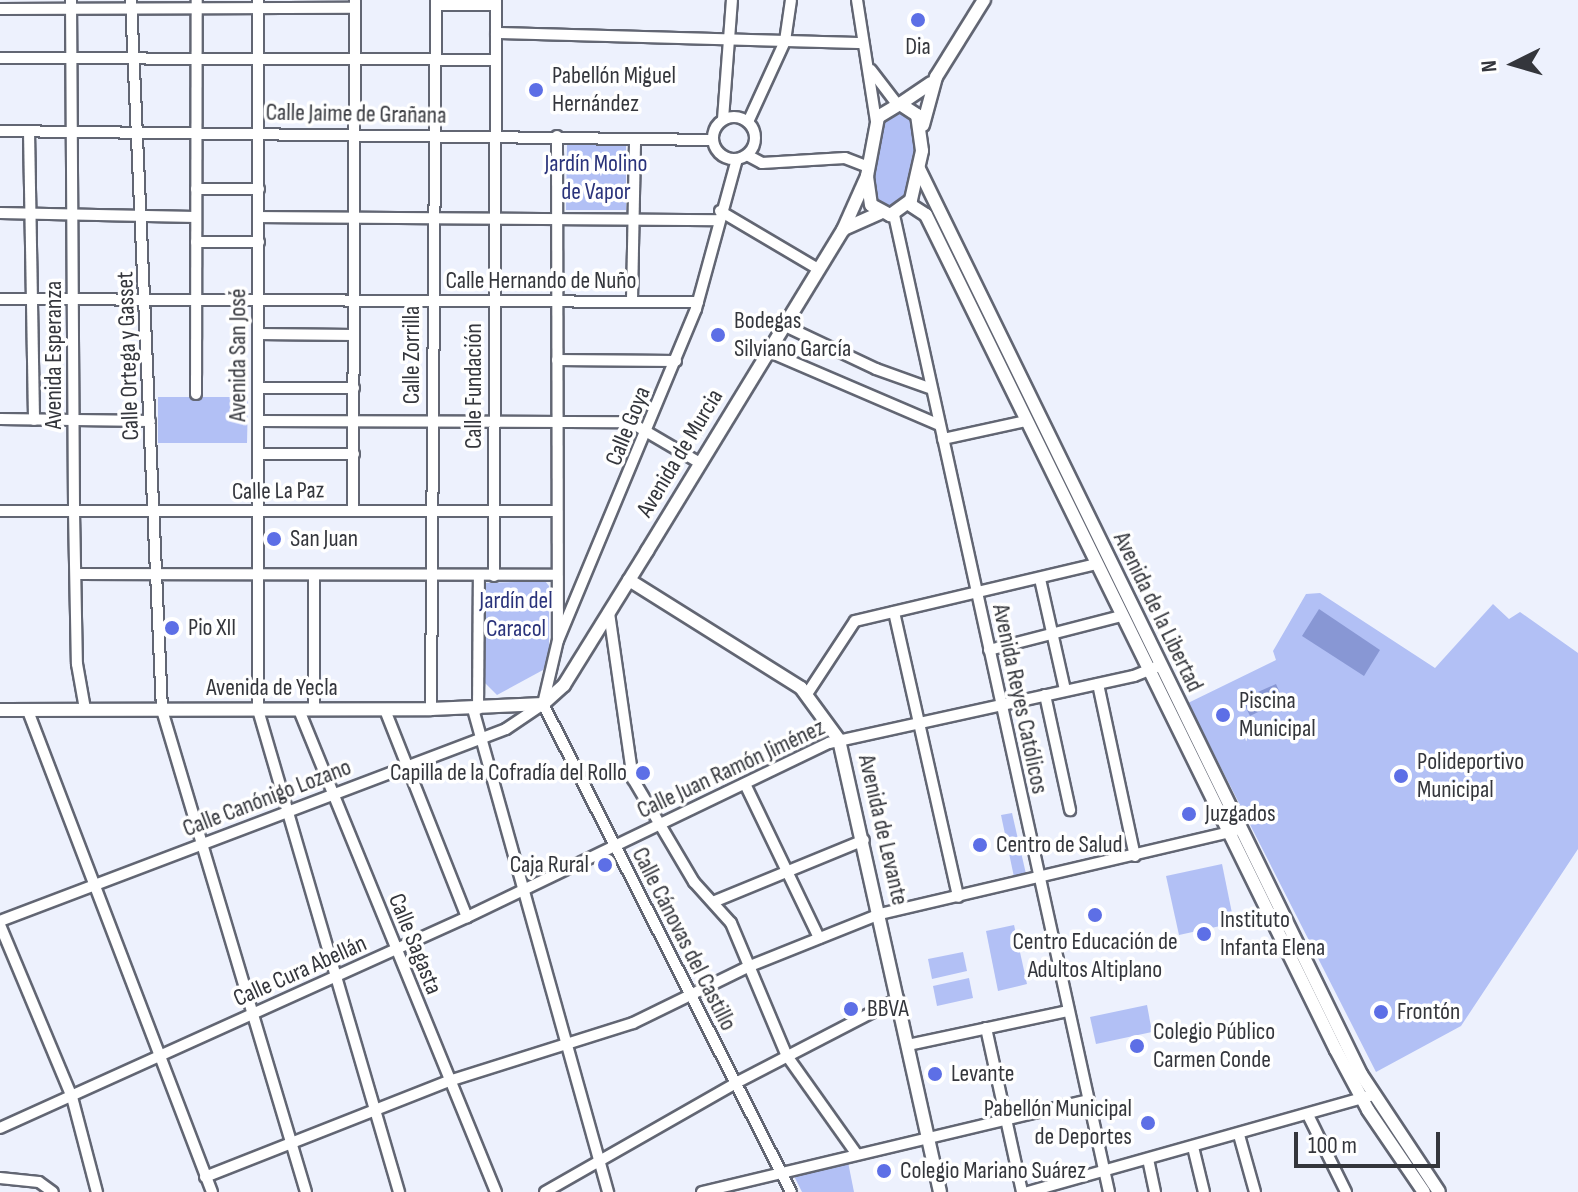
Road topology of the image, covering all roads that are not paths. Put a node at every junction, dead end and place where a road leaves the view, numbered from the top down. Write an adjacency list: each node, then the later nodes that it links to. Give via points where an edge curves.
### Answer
1 (732, 0): 14 (street)
2 (791, 0): 15 (street)
3 (857, 0): 16 (street)
4 (984, 0): 26 (main road)
5 (436, 2): 6 (street); 23 (street, Calle Zorrilla)
6 (496, 2): 13 (street, Calle Fundación)
7 (71, 4): 9 (street); 12 (street); 18 (street, Avenida Esperanza)
8 (355, 4): 11 (street); 22 (street)
9 (131, 5): 10 (street); 20 (street, Calle Ortega y Gasset)
10 (197, 5): 11 (street); 19 (street)
11 (258, 5): 21 (street, Avenida San José)
12 (0, 9)
13 (496, 33): 14 (street); 24 (street, Calle Fundación)
14 (726, 39): 15 (street); 28 (street)
15 (785, 41): 16 (street); 29 (street)
16 (862, 43): 25 (street)
17 (0, 58): 18 (street)
18 (71, 58): 20 (street); 33 (street, Avenida Esperanza)
19 (197, 58): 20 (street); 21 (street); 35 (street)
20 (134, 59): 34 (street, Calle Ortega y Gasset)
21 (257, 60): 22 (street); 37 (street, Avenida San José)
22 (356, 60): 23 (street); 38 (street)
23 (435, 60): 24 (street); 39 (street, Calle Zorrilla)
24 (496, 60): 40 (street, Calle Fundación)
25 (866, 62): 27 (street); 30 (street)
26 (936, 77): 27 (main road, via 920,94); 36 (main road)
27 (898, 104): 30 (main road, via 886,108); 36 (main road, via 914,110)
28 (723, 119): 29 (street); 43 (street)
29 (748, 122): 44 (street, via 755,137)
30 (876, 122): 46 (main road, Avenida de Murcia)
31 (0, 131): 32 (street, Calle Jaime de Grañana)
32 (29, 131): 33 (street, Calle Jaime de Grañana); 52 (street)
33 (72, 132): 34 (street, Calle Jaime de Grañana); 53 (street, Avenida Esperanza)
34 (139, 132): 35 (street, Calle Jaime de Grañana); 56 (street, Calle Ortega y Gasset)
35 (197, 132): 37 (street, Calle Jaime de Grañana); 47 (street)
36 (922, 132): 45 (main road)
37 (258, 133): 38 (street, Calle Jaime de Grañana); 48 (street, Avenida San José)
38 (355, 135): 39 (street, Calle Jaime de Grañana); 59 (street)
39 (432, 135): 40 (street, Calle Jaime de Grañana); 60 (street, Calle Zorrilla)
40 (495, 135): 41 (street, Calle Jaime de Grañana); 61 (street, Calle Fundación)
41 (557, 136): 42 (street, Calle Jaime de Grañana); 62 (street)
42 (635, 139): 43 (street, Calle Jaime de Grañana); 63 (street)
43 (712, 140): 44 (street, via 721,155)
44 (742, 157): 46 (street, via 762,163 845,158); 54 (street, Calle Goya)
45 (919, 169): 49 (main road); 132 (main road, Avenida de la Libertad)
46 (867, 172): 51 (main road, via 869,201); 64 (main road, Avenida de Murcia)
47 (196, 189): 48 (street); 57 (street)
48 (259, 189): 58 (street, Avenida San José)
49 (909, 204): 55 (main road); 97 (main road, via 926,215)
50 (0, 213): 52 (street)
51 (880, 213): 55 (main road); 64 (main road)
52 (29, 214): 53 (street); 69 (street)
53 (73, 214): 56 (street); 70 (street, Avenida Esperanza)
54 (719, 215): 63 (street); 67 (street); 79 (street, Calle Goya)
55 (894, 215): 88 (street, Avenida Reyes Católicos)
56 (143, 216): 57 (street); 71 (street, Calle Ortega y Gasset)
57 (196, 217): 65 (street)
58 (259, 217): 59 (street); 66 (street, Avenida San José)
59 (355, 217): 60 (street); 78 (street)
60 (433, 218): 61 (street); 76 (street, Calle Zorrilla)
61 (495, 218): 62 (street); 77 (street, Calle Fundación)
62 (557, 218): 63 (street); 73 (street)
63 (634, 218): 74 (street)
64 (846, 225): 67 (main road, Avenida de Murcia)
65 (196, 242): 66 (street); 72 (street)
66 (259, 242): 75 (street, Avenida San José)
67 (818, 269): 80 (main road, Avenida de Murcia)
68 (0, 299): 69 (street, Calle Hernando de Nuño)
69 (33, 299): 70 (street, Calle Hernando de Nuño); 91 (street)
70 (76, 299): 71 (street, Calle Hernando de Nuño); 92 (street, Avenida Esperanza)
71 (146, 299): 72 (street, Calle Hernando de Nuño); 93 (street, Calle Ortega y Gasset)
72 (196, 299): 75 (street, Calle Hernando de Nuño); 89 (street)
73 (558, 300): 74 (street, Calle Hernando de Nuño); 77 (street, Calle Hernando de Nuño); 84 (street)
74 (632, 300): 79 (street, Calle Hernando de Nuño)
75 (258, 301): 78 (street, Calle Hernando de Nuño); 81 (street, Avenida San José)
76 (432, 301): 77 (street, Calle Hernando de Nuño); 78 (street, Calle Hernando de Nuño); 99 (street, Calle Zorrilla)
77 (495, 301): 95 (street, Calle Fundación)
78 (354, 302): 82 (street)
79 (698, 302): 85 (street, Calle Goya)
80 (783, 325): 83 (main road, Avenida de Murcia); 88 (street)
81 (258, 334): 82 (street); 86 (street, Avenida San José)
82 (354, 335): 87 (street)
83 (767, 351): 100 (street); 105 (main road, Avenida de Murcia)
84 (557, 360): 85 (street); 96 (street)
85 (676, 361): 101 (street, Calle Goya)
86 (258, 388): 87 (street); 94 (street, Avenida San José)
87 (354, 388): 98 (street)
88 (932, 389): 100 (street, Avenida Reyes Católicos)
89 (196, 394)
90 (0, 419): 91 (street)
91 (34, 420): 92 (street)
92 (74, 420): 93 (street); 111 (street, Avenida Esperanza)
93 (150, 421): 112 (street, Calle Ortega y Gasset)
94 (258, 421): 98 (street); 103 (street, Avenida San José)
95 (494, 421): 96 (street); 99 (street); 109 (street, Calle Fundación)
96 (557, 421): 101 (street, via 630,422); 110 (street)
97 (1026, 421): 102 (street); 114 (main road)
98 (354, 422): 99 (street); 104 (street)
99 (432, 422): 108 (street, Calle Zorrilla)
100 (940, 425): 102 (street, Avenida Reyes Católicos)
101 (647, 433): 105 (street); 130 (street, Calle Goya)
102 (943, 439): 125 (street, Avenida Reyes Católicos)
103 (258, 454): 104 (street); 113 (street, Avenida San José)
104 (354, 454): 106 (street)
105 (700, 463): 124 (main road, Avenida de Murcia)
106 (353, 510): 108 (street, Calle La Paz); 113 (street, Calle La Paz)
107 (0, 511): 111 (street, Calle La Paz)
108 (432, 511): 109 (street, Calle La Paz); 120 (street, Calle Zorrilla)
109 (494, 511): 110 (street, Calle La Paz); 122 (street, Calle Fundación)
110 (556, 511): 119 (street)
111 (74, 512): 112 (street, Calle La Paz); 115 (street, Avenida Esperanza)
112 (154, 512): 113 (street, Calle La Paz); 116 (street, Calle Ortega y Gasset)
113 (256, 512): 117 (street, Avenida San José)
114 (1096, 564): 123 (street); 128 (main road)
115 (76, 574): 116 (street); 140 (street, Avenida Esperanza, via 77,664)
116 (158, 574): 117 (street); 144 (street, Calle Ortega y Gasset)
117 (256, 574): 118 (street); 145 (street, Avenida San José)
118 (314, 575): 120 (street); 147 (street)
119 (555, 575): 122 (street); 130 (street)
120 (432, 576): 121 (street); 141 (street, Calle Zorrilla)
121 (479, 576): 122 (street); 142 (street)
122 (494, 576)
123 (1040, 579): 125 (street); 129 (street)
124 (629, 580): 127 (main road, Avenida de Murcia); 135 (main road, Avenida de Levante)
125 (976, 593): 126 (street); 131 (street, Avenida Reyes Católicos)
126 (894, 612): 135 (street, via 855,621); 149 (street)
127 (609, 613): 137 (main road, Avenida de Murcia, via 564,685); 157 (street, via 633,779)
128 (1121, 616): 129 (street); 132 (main road)
129 (1053, 635): 131 (street); 134 (street)
130 (558, 640): 137 (street, Calle Goya)
131 (989, 650): 138 (street, Avenida Reyes Católicos)
132 (1153, 668): 133 (street, Calle Juan Ramón Jiménez); 158 (main road)
133 (1098, 684): 134 (street, Calle Juan Ramón Jiménez); 162 (street)
134 (1065, 690): 136 (street, Calle Juan Ramón Jiménez)
135 (807, 694): 151 (main road, Avenida de Levante)
136 (1045, 695): 138 (street, Calle Juan Ramón Jiménez); 155 (street)
137 (543, 704): 142 (main road, Avenida de Yecla); 150 (street, Calle Canónigo Lozano, via 522,722); 161 (street, Calle Cánovas del Castillo)
138 (1001, 705): 149 (street, Calle Juan Ramón Jiménez); 164 (street, Avenida Reyes Católicos)
139 (377, 706): 141 (main road, Avenida de Yecla); 147 (main road, Avenida de Yecla); 152 (street)
140 (85, 709): 144 (main road, Avenida de Yecla); 148 (main road, Avenida de Yecla)
141 (431, 709): 142 (main road, Avenida de Yecla)
142 (476, 709): 150 (street)
143 (0, 710): 148 (main road, Avenida de Yecla)
144 (162, 710): 145 (main road, Avenida de Yecla); 160 (street, Calle Ortega y Gasset)
145 (258, 710): 146 (main road, Avenida de Yecla); 156 (street, Avenida San José)
146 (299, 710): 147 (main road, Avenida de Yecla); 154 (street, Calle Sagasta)
147 (314, 710)
148 (28, 711): 165 (street)
149 (918, 723): 151 (street, Calle Juan Ramón Jiménez); 167 (street)
150 (480, 739): 152 (street, Calle Canónigo Lozano); 166 (street)
151 (839, 740): 153 (street, Calle Juan Ramón Jiménez); 159 (main road, Avenida de Levante)
152 (406, 767): 154 (street, Calle Canónigo Lozano); 170 (street)
153 (745, 784): 157 (street, Calle Juan Ramón Jiménez); 163 (street)
154 (332, 795): 156 (street, Calle Canónigo Lozano); 173 (street, Calle Sagasta)
155 (1070, 810)
156 (290, 811): 160 (street, Calle Canónigo Lozano); 175 (street, Avenida San José)
157 (661, 824): 161 (street, Calle Juan Ramón Jiménez); 168 (street, via 694,882)
158 (1235, 831): 162 (street); 188 (main road)
159 (864, 840): 163 (street); 169 (main road, Avenida de Levante)
160 (200, 844): 165 (street, Calle Canónigo Lozano); 179 (street, Calle Ortega y Gasset)
161 (615, 846): 166 (street, Calle Cura Abellán); 176 (street, Calle Cánovas del Castillo)
162 (1135, 856): 164 (street)
163 (788, 873): 168 (street); 172 (street)
164 (1040, 876): 167 (street); 178 (street, Avenida Reyes Católicos)
165 (95, 885): 171 (street, Calle Canónigo Lozano); 183 (street)
166 (524, 890): 170 (street, Calle Cura Abellán); 181 (street)
167 (958, 897): 169 (street)
168 (713, 902): 174 (street, via 731,923)
169 (880, 914): 172 (street); 177 (main road, Avenida de Levante)
170 (467, 917): 173 (street, Calle Cura Abellán)
171 (0, 923): 187 (street)
172 (819, 938): 174 (street)
173 (396, 950): 175 (street, Calle Cura Abellán); 185 (street, Calle Sagasta)
174 (750, 966): 176 (street); 184 (street)
175 (338, 975): 179 (street, Calle Cura Abellán); 190 (street, Avenida San José)
176 (689, 994): 181 (street, via 633,1023); 186 (street, Calle Cánovas del Castillo)
177 (898, 999): 182 (main road, Avenida de Levante); 184 (street)
178 (1068, 1011): 180 (street); 189 (street, Avenida Reyes Católicos)
179 (252, 1014): 183 (street, Calle Cura Abellán); 196 (street, Calle Ortega y Gasset)
180 (986, 1028): 182 (street); 192 (street)
181 (567, 1045): 185 (street); 200 (street)
182 (908, 1045): 194 (main road, Avenida de Levante)
183 (160, 1055): 187 (street, Calle Cura Abellán); 203 (street)
184 (787, 1056): 186 (street); 198 (street)
185 (449, 1081): 190 (street); 210 (street, Calle Sagasta)
186 (734, 1084): 200 (street); 202 (street, Calle Cánovas del Castillo)
187 (72, 1097): 193 (street, Calle Cura Abellán); 205 (street)
188 (1367, 1098): 191 (street); 222 (main road); 223 (main road)
189 (1088, 1100): 192 (street); 201 (street, Avenida Reyes Católicos)
190 (376, 1110): 196 (street); 209 (street, Avenida San José)
191 (1308, 1115): 195 (street); 221 (street)
192 (1006, 1118): 194 (street); 216 (street)
193 (0, 1128)
194 (928, 1135): 198 (street); 215 (main road, Avenida de Levante)
195 (1239, 1135): 197 (street); 220 (street)
196 (291, 1143): 203 (street); 208 (street, Calle Ortega y Gasset)
197 (1193, 1147): 199 (street); 219 (street)
198 (856, 1153): 202 (street)
199 (1148, 1159): 201 (street); 218 (street)
200 (600, 1162): 211 (street); 212 (street)
201 (1104, 1170): 216 (street); 217 (street, Avenida Reyes Católicos)
202 (780, 1172): 213 (street); 214 (street, Calle Cánovas del Castillo)
203 (205, 1177): 207 (street)
204 (0, 1178): 206 (street, via 39,1182)
205 (96, 1189)
206 (53, 1192)
207 (212, 1192)
208 (306, 1192)
209 (399, 1192)
210 (496, 1192)
211 (545, 1192)
212 (608, 1192)
213 (702, 1192)
214 (791, 1192)
215 (940, 1192)
216 (1025, 1192)
217 (1109, 1192)
218 (1155, 1192)
219 (1204, 1192)
220 (1255, 1192)
221 (1346, 1192)
222 (1424, 1192)
223 (1439, 1192)

